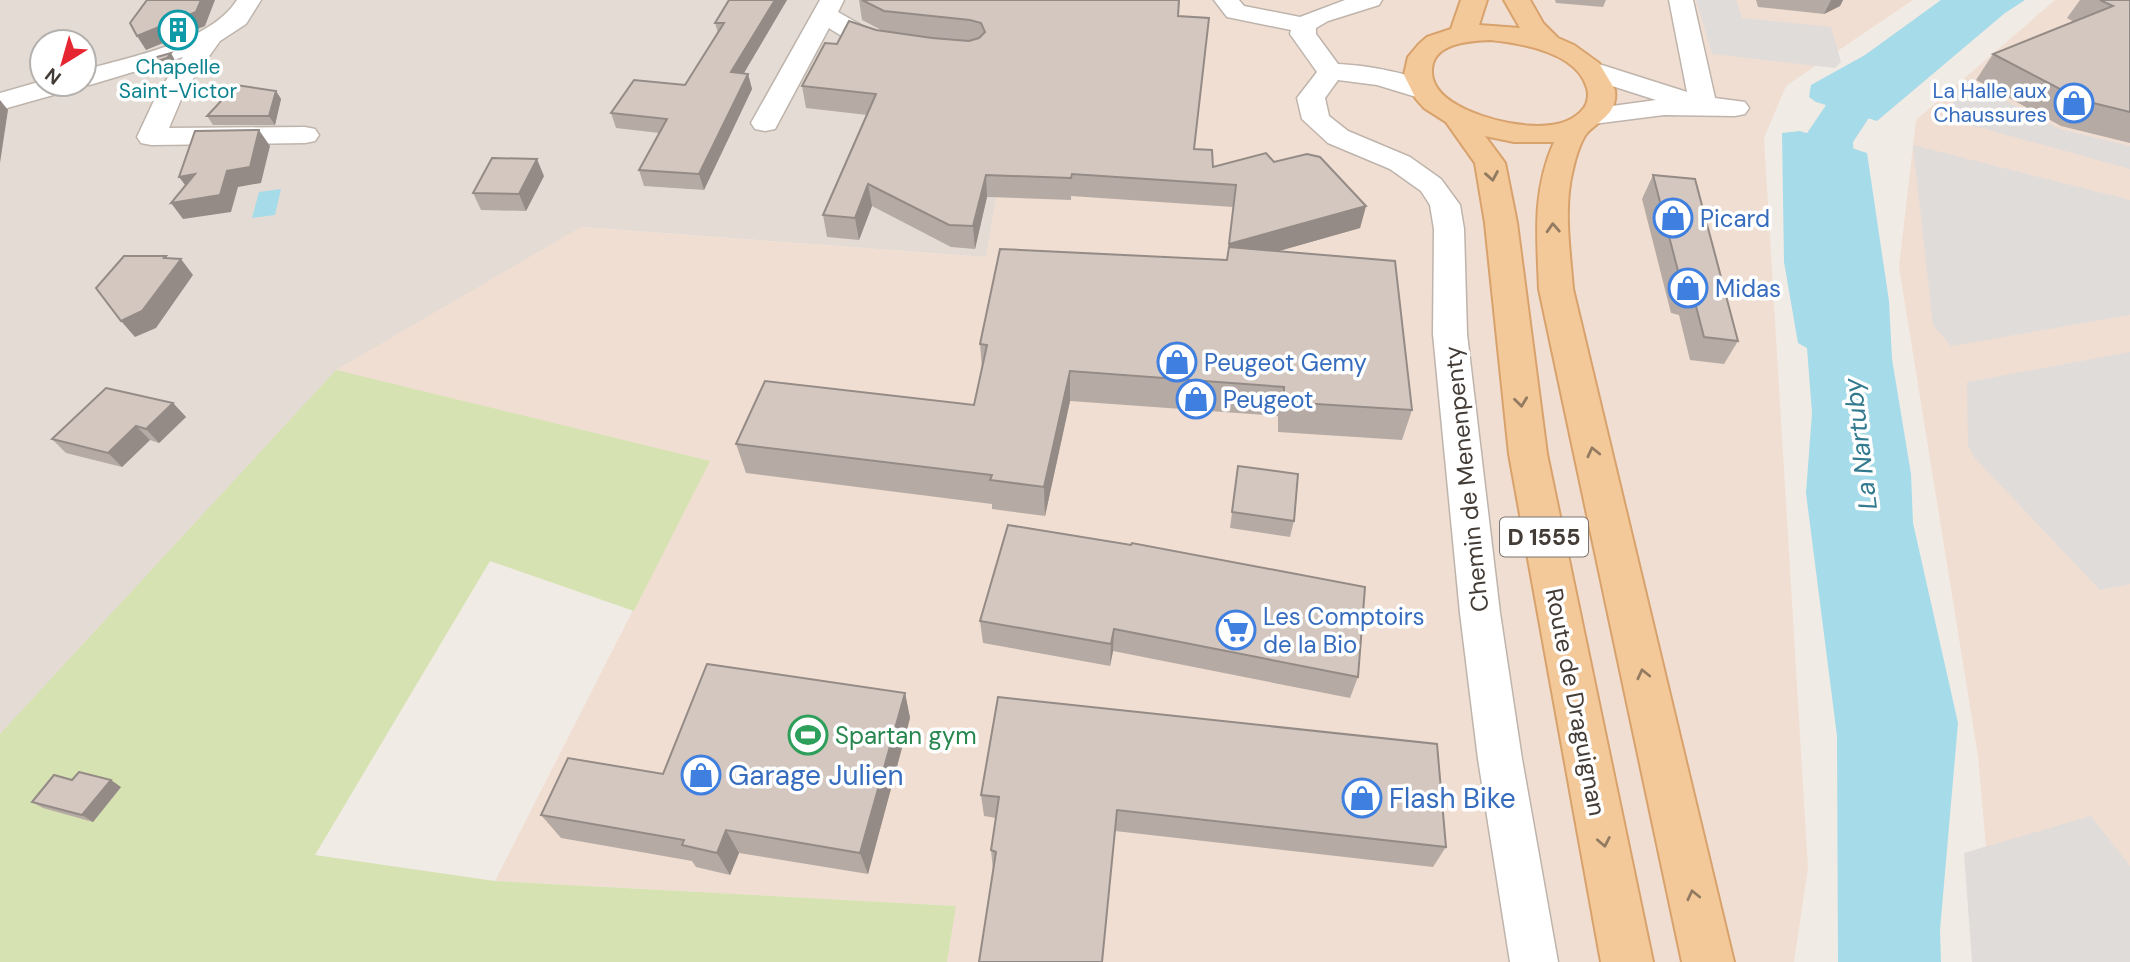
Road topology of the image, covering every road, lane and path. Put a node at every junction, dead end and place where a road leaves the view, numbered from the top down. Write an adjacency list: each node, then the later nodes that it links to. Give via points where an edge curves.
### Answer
1 (249, 0): 9 (street, via 238,18)
2 (1226, 0): 8 (street, via 1237,12)
3 (1370, 0): 8 (street)
4 (1474, 0): 10 (main road)
5 (1517, 0): 11 (main road, via 1532,27)
6 (1681, 0): 20 (street)
7 (829, 7): 12 (street, via 847,30 867,39); 24 (street)
8 (1304, 25): 15 (street, via 1303,34)
9 (212, 34): 16 (street); 25 (street, via 172,90 151,137)
10 (1463, 34): 11 (main road, via 1510,34); 13 (main road)
11 (1548, 43): 14 (main road)
12 (911, 47)
13 (1425, 51): 15 (street); 17 (main road, via 1416,70)
14 (1593, 71): 20 (street); 23 (main road, via 1602,87 1602,103)
15 (1345, 72): 17 (street, via 1400,82); 26 (street, Chemin de Menenpenty, via 1311,98 1317,119 1338,137 1399,163 1431,184 1445,205 1450,334 1480,614)
16 (98, 74)
17 (1423, 92): 22 (main road)
18 (28, 94): 19 (street)
19 (0, 102)
20 (1703, 105): 21 (street); 23 (street, via 1626,110)
21 (1735, 108)
22 (1458, 118): 23 (main road, via 1518,134 1549,133); 27 (main road, Route de Draguignan / D 1555, one-way to 27, via 1490,163 1528,454)
23 (1584, 122): 28 (main road, D 1555, one-way to 23, via 1556,289 1552,205 1558,168)
24 (765, 123)
25 (305, 135)
26 (1534, 962)
27 (1627, 962)
28 (1708, 962)

